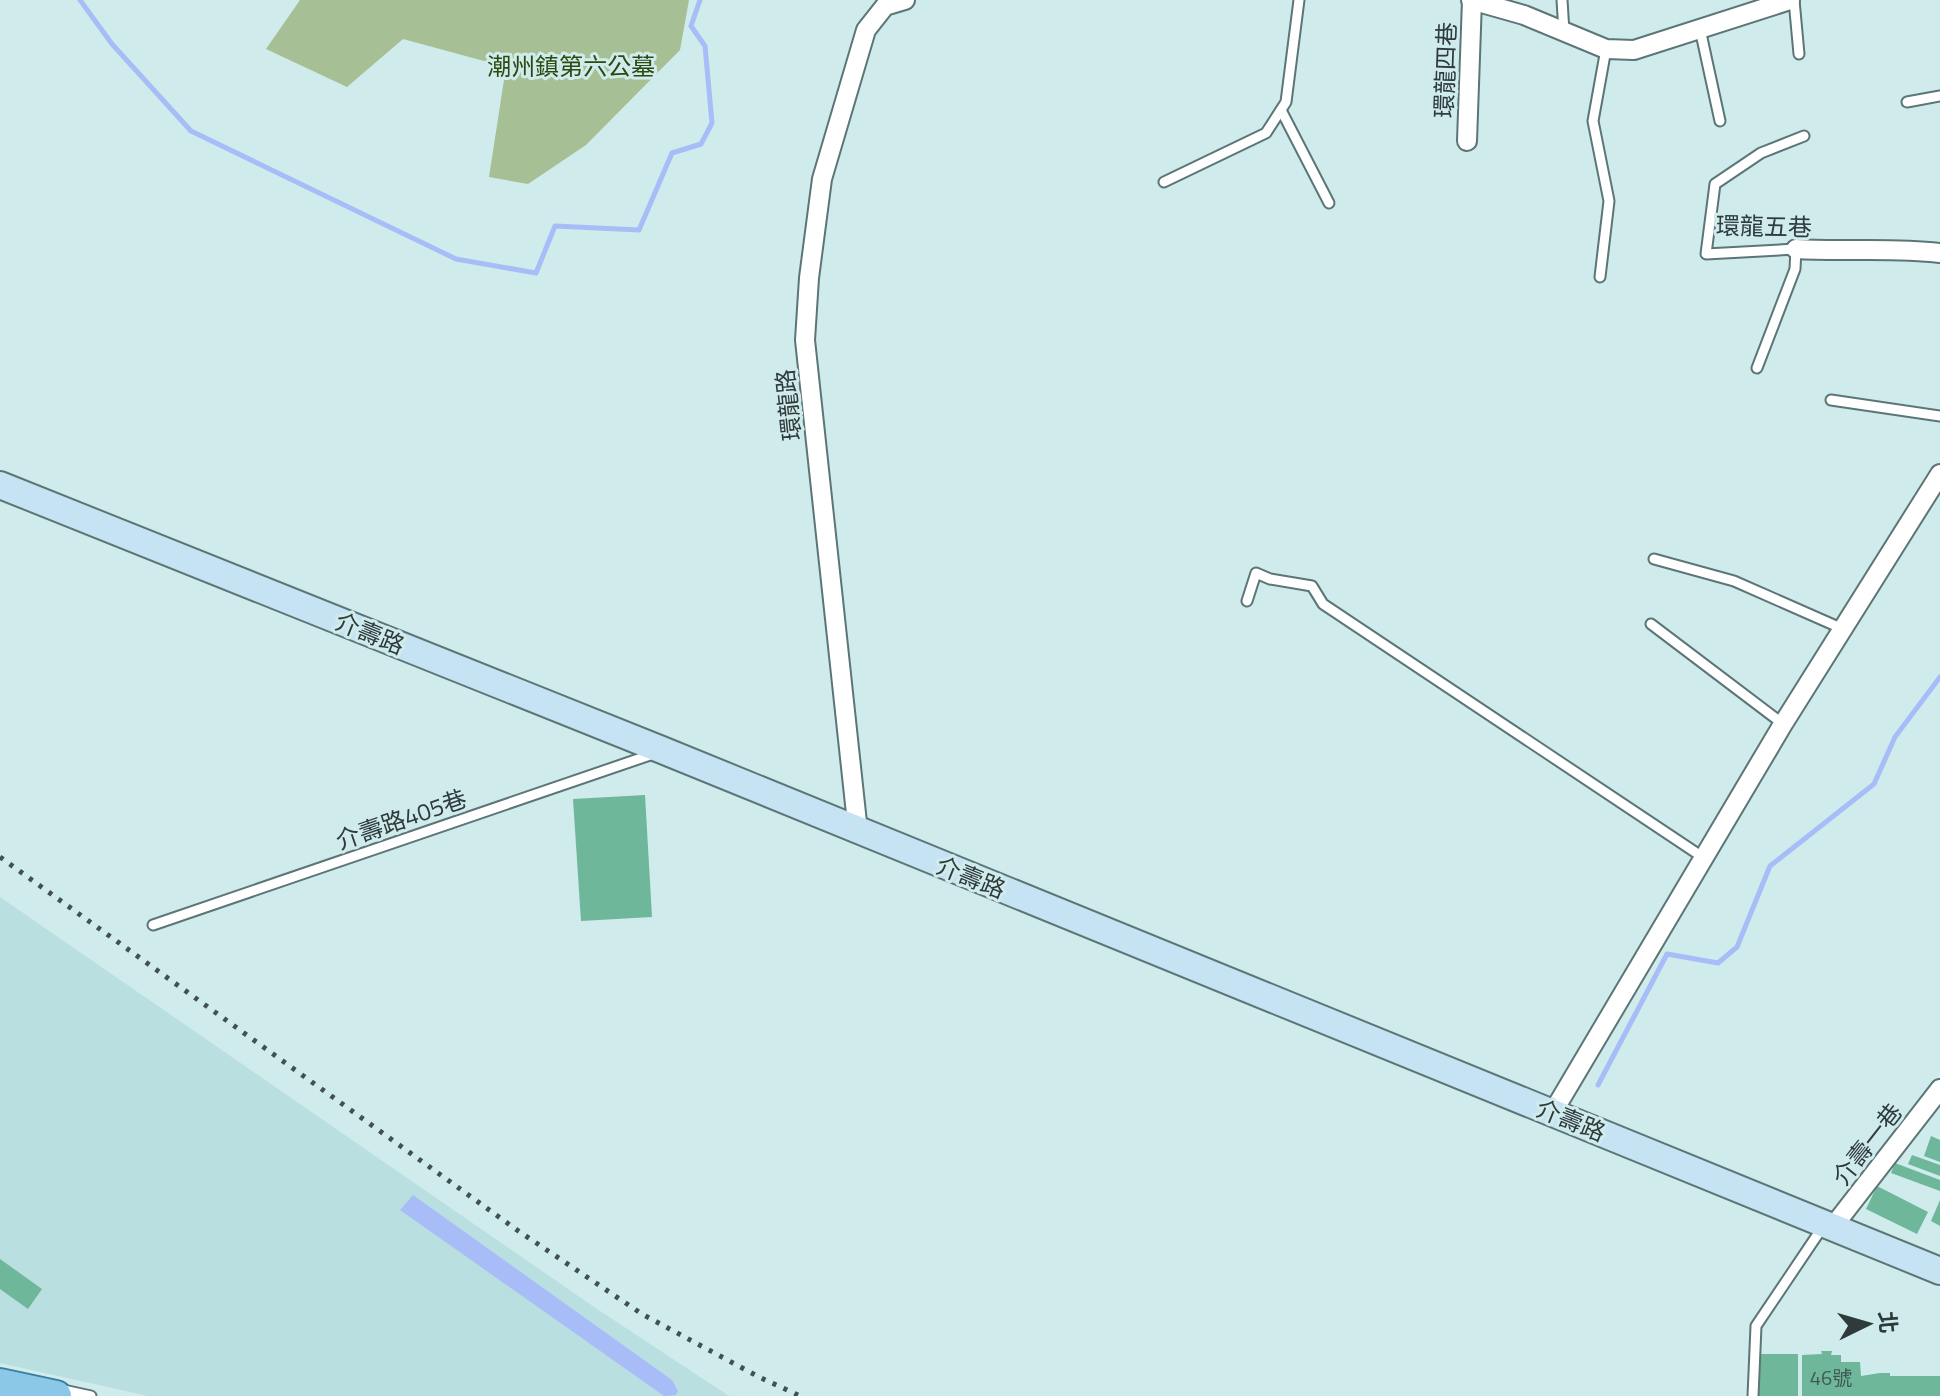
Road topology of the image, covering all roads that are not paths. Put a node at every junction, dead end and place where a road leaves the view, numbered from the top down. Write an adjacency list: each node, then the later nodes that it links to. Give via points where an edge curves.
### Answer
1 (1299, 0): 13 (lane)
2 (1471, 0): 8 (street, 環龍四巷); 16 (street, 環龍四巷)
3 (1562, 0): 8 (lane)
4 (1792, 0): 6 (street, 環龍四巷); 10 (lane)
5 (898, 1): 33 (street, 環龍路, via 885,6 866,30 822,179 805,340)
6 (1736, 8): 7 (street, 環龍四巷)
7 (1700, 29): 9 (street, 環龍四巷, via 1634,50); 14 (lane)
8 (1564, 32): 9 (street, 環龍四巷)
9 (1606, 49): 21 (lane, via 1593,121 1609,201)
10 (1799, 54)
11 (1940, 96): 12 (lane)
12 (1907, 102)
13 (1281, 110): 17 (lane, via 1266,133); 18 (lane)
14 (1720, 121)
15 (1804, 136): 19 (lane, 環龍五巷, via 1761,153 1715,184 1706,254)
16 (1467, 141)
17 (1164, 182)
18 (1329, 203)
19 (1796, 249): 20 (street, 環龍五巷); 22 (lane, via 1795,269)
20 (1940, 253)
21 (1600, 277)
22 (1757, 368)
23 (1831, 400): 24 (lane)
24 (1940, 416)
25 (1940, 474): 30 (street)
26 (0, 485): 32 (main road, 介壽路)
27 (1654, 559): 30 (lane, via 1734,581)
28 (1247, 601): 34 (lane, via 1256,573 1312,586 1323,604)
29 (1651, 624): 31 (lane)
30 (1843, 629): 31 (street)
31 (1783, 724): 34 (street)
32 (662, 750): 33 (main road, 介壽路); 35 (lane, 介壽路405巷)
33 (858, 832): 37 (main road, 介壽路)
34 (1704, 858): 37 (street)
35 (153, 925)
36 (1938, 1094): 38 (street, 介壽一巷)
37 (1553, 1112): 38 (main road, 介壽路)
38 (1828, 1227): 39 (main road, 介壽路); 44 (lane, via 1756,1326)
39 (1940, 1271)
40 (0, 1376): 43 (lane)
41 (0, 1384): 42 (main road)
42 (56, 1396)
43 (91, 1396)
44 (1753, 1396)

